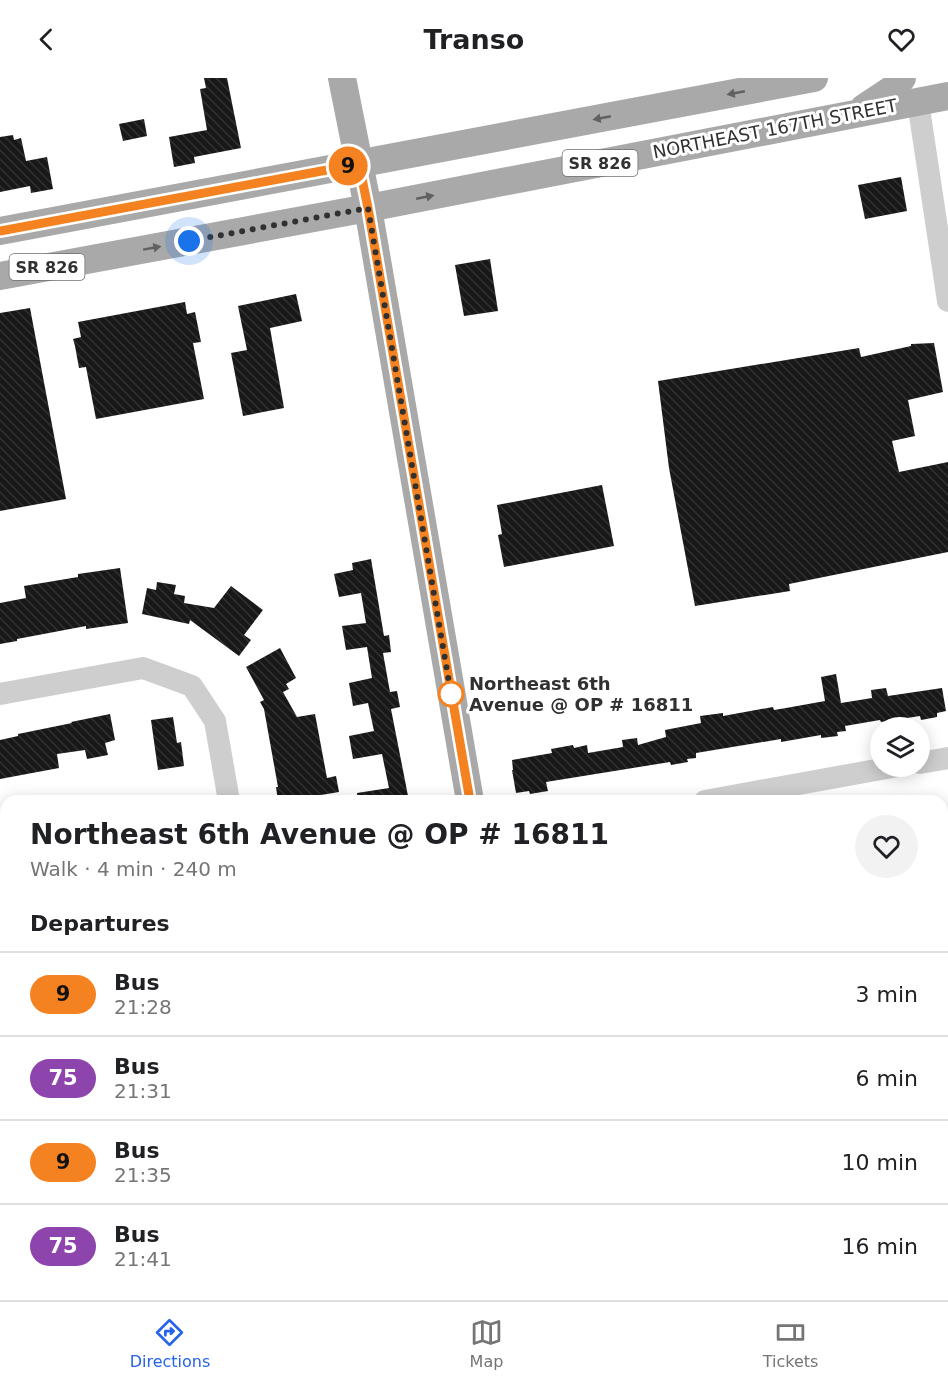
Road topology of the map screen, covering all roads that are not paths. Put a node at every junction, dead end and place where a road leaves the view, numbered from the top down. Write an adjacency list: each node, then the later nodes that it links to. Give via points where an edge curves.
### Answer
1 (342, 78): 7 (main road)
2 (814, 78): 7 (main road, SR 826, one-way to 7)
3 (902, 78): 6 (main road, via 894,88)
4 (924, 90): 5 (main road, NORTHEAST 167TH STREET / SR 826); 6 (main road, NORTHEAST 167TH STREET / SR 826); 11 (street)
5 (948, 96)
6 (855, 114): 8 (main road, NORTHEAST 167TH STREET / SR 826, one-way to 6)
7 (359, 164): 8 (main road); 9 (main road, SR 826)
8 (368, 208): 10 (main road, NORTHEAST 167TH STREET / SR 826, one-way to 8); 18 (main road)
9 (0, 231)
10 (0, 276)
11 (948, 302)
12 (0, 694): 17 (street, via 143,668 192,686 215,721)
13 (948, 758): 14 (street)
14 (930, 761)
15 (870, 775): 16 (street)
16 (819, 791): 19 (street)
17 (228, 795)
18 (469, 795)
19 (773, 795)

